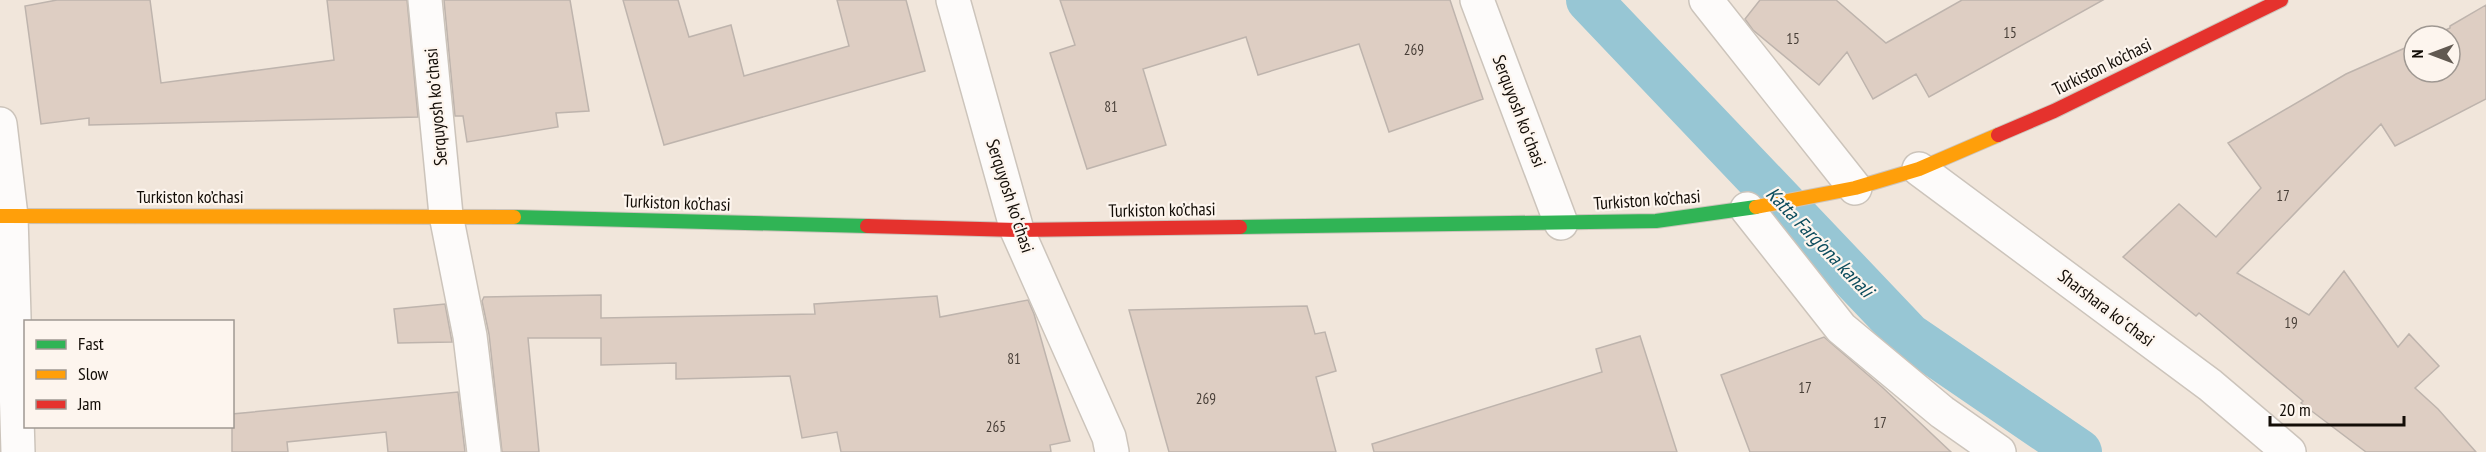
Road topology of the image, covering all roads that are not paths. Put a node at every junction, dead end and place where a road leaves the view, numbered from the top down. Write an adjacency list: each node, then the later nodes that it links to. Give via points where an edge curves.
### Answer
1 (425, 0): 10 (street, Serquyosh koʻchasi)
2 (953, 0): 13 (street, Serquyosh koʻchasi)
3 (1477, 0): 12 (street, Serquyosh koʻchasi)
4 (1706, 0): 8 (street)
5 (2281, 0): 7 (main road, Turkiston ko’chasi, via 2054,111)
6 (0, 124): 11 (street)
7 (1919, 169): 8 (main road, Turkiston ko’chasi); 18 (street, Sharshara koʻchasi, via 2210,385)
8 (1855, 188): 9 (main road, Turkiston ko’chasi)
9 (1747, 209): 12 (main road, Turkiston ko’chasi, via 1656,221); 17 (street, via 1841,328 1942,412)
10 (446, 215): 11 (main road, Turkiston ko’chasi); 13 (main road, Turkiston ko’chasi); 15 (street, Serquyosh koʻchasi, via 470,336)
11 (5, 216): 14 (street)
12 (1561, 223): 13 (main road, Turkiston ko’chasi)
13 (1017, 230): 16 (street, Serquyosh koʻchasi, via 1109,437)
14 (18, 452)
15 (484, 452)
16 (1112, 452)
17 (1999, 452)
18 (2289, 452)

